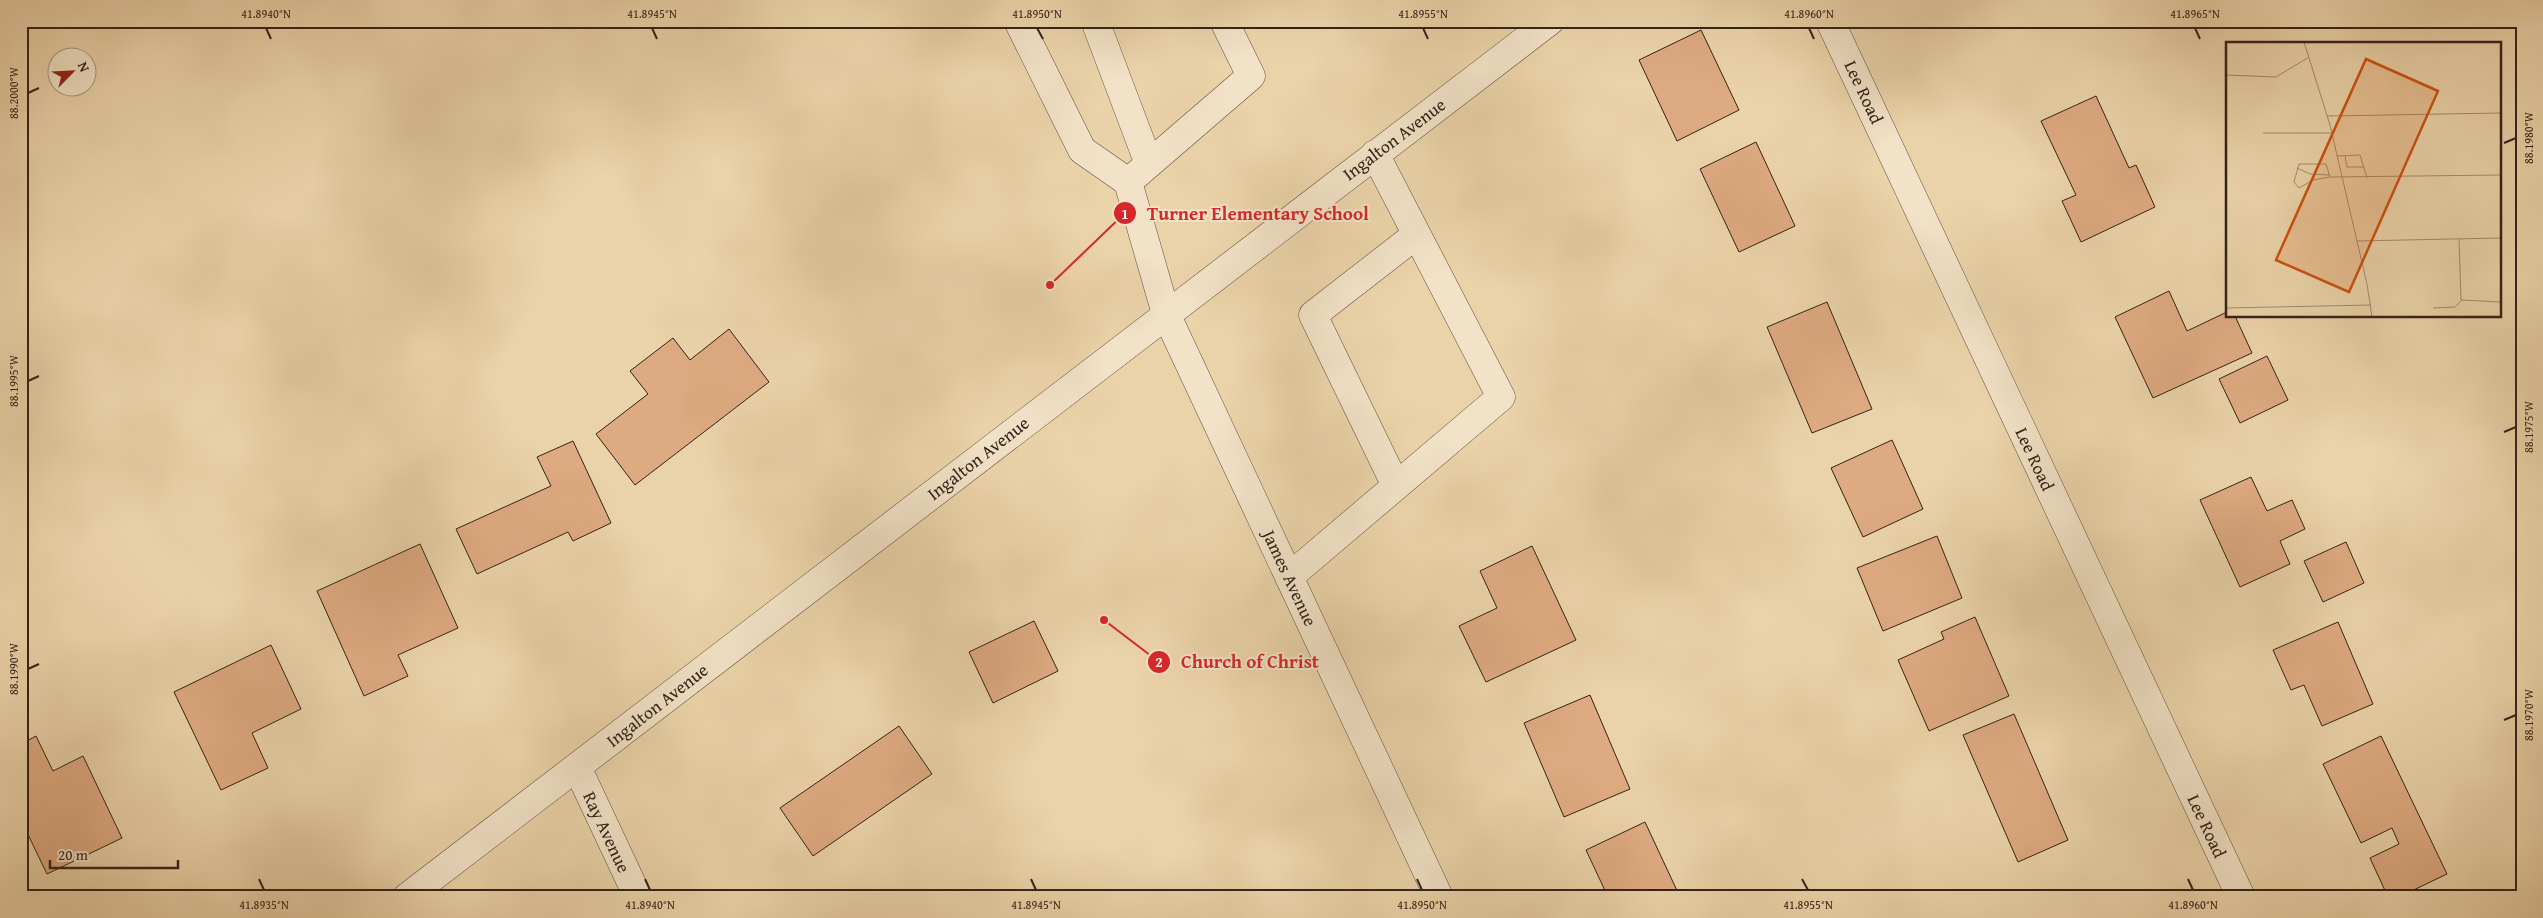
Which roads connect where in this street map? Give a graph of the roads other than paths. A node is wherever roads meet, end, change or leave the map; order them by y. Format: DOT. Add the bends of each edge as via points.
graph roads {
  1 [pos="1018,21"];
  2 [pos="1095,21"];
  3 [pos="1224,21"];
  4 [pos="1550,21"];
  5 [pos="1830,21"];
  6 [pos="1375,154"];
  7 [pos="1149,164"];
  8 [pos="1128,182"];
  9 [pos="1416,235"];
  10 [pos="1166,314"];
  11 [pos="1396,486"];
  12 [pos="1289,577"];
  13 [pos="577,767"];
  14 [pos="407,897"];
  15 [pos="638,897"];
  16 [pos="1439,897"];
  17 [pos="2241,897"];
  1 -- 8 [label="street" via="1082,150"];
  2 -- 7 [label="street"];
  3 -- 7 [label="street" via="1251,76"];
  4 -- 6 [label="street, Ingalton Avenue"];
  5 -- 17 [label="street, Lee Road"];
  6 -- 9 [label="street"];
  6 -- 10 [label="street, Ingalton Avenue"];
  7 -- 8 [label="street"];
  8 -- 10 [label="street, James Avenue"];
  9 -- 11 [label="street" via="1313,315"];
  9 -- 11 [label="street" via="1501,397"];
  10 -- 12 [label="street, James Avenue"];
  10 -- 13 [label="street, Ingalton Avenue"];
  11 -- 12 [label="street"];
  12 -- 16 [label="street, James Avenue"];
  13 -- 14 [label="street, Ingalton Avenue"];
  13 -- 15 [label="street, Ray Avenue"];
}
